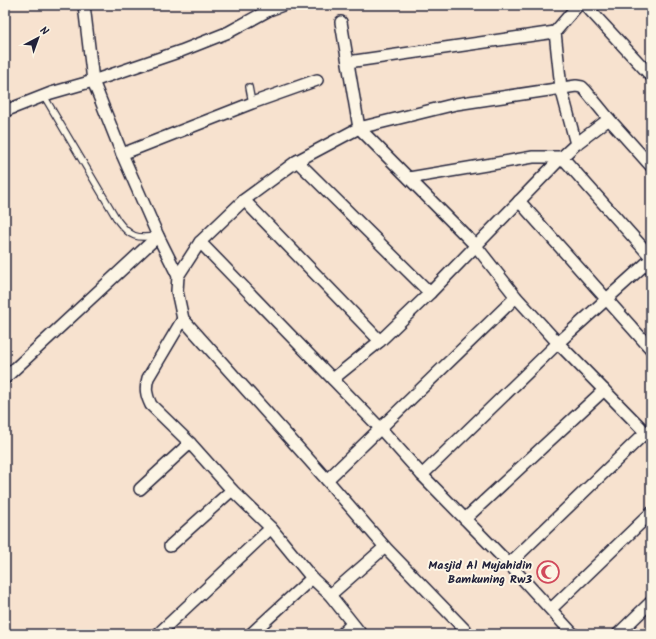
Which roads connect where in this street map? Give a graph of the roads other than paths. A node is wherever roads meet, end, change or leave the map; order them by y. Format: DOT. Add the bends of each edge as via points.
graph roads {
  1 [pos="84,5"];
  2 [pos="283,5"];
  3 [pos="578,5"];
  4 [pos="584,5"];
  5 [pos="341,22"];
  6 [pos="555,32"];
  7 [pos="348,62"];
  8 [pos="651,76"];
  9 [pos="317,80"];
  10 [pos="93,81"];
  11 [pos="249,87"];
  12 [pos="561,88"];
  13 [pos="44,96"];
  14 [pos="252,103"];
  15 [pos="5,111"];
  16 [pos="609,119"];
  17 [pos="359,128"];
  18 [pos="576,144"];
  19 [pos="122,154"];
  20 [pos="562,157"];
  21 [pos="297,161"];
  22 [pos="651,166"];
  23 [pos="409,178"];
  24 [pos="244,200"];
  25 [pos="519,202"];
  26 [pos="158,236"];
  27 [pos="200,242"];
  28 [pos="476,246"];
  29 [pos="651,258"];
  30 [pos="178,276"];
  31 [pos="430,293"];
  32 [pos="516,297"];
  33 [pos="606,299"];
  34 [pos="183,319"];
  35 [pos="380,341"];
  36 [pos="558,343"];
  37 [pos="651,349"];
  38 [pos="5,378"];
  39 [pos="333,379"];
  40 [pos="604,390"];
  41 [pos="381,429"];
  42 [pos="648,435"];
  43 [pos="190,443"];
  44 [pos="422,475"];
  45 [pos="327,480"];
  46 [pos="140,489"];
  47 [pos="232,490"];
  48 [pos="651,513"];
  49 [pos="465,519"];
  50 [pos="272,528"];
  51 [pos="170,546"];
  52 [pos="384,547"];
  53 [pos="509,564"];
  54 [pos="312,578"];
  55 [pos="330,595"];
  56 [pos="651,602"];
  57 [pos="551,609"];
  58 [pos="352,624"];
  59 [pos="158,634"];
  60 [pos="251,634"];
  61 [pos="342,634"];
  62 [pos="361,634"];
  63 [pos="469,634"];
  64 [pos="573,634"];
  65 [pos="618,634"];
  1 -- 10 [label="street"];
  2 -- 10 [label="street" via="229,32"];
  3 -- 6 [label="street"];
  4 -- 8 [label="street"];
  5 -- 7 [label="street"];
  6 -- 7 [label="street"];
  6 -- 12 [label="street"];
  7 -- 17 [label="street"];
  9 -- 14 [label="street"];
  10 -- 13 [label="street"];
  10 -- 19 [label="street"];
  11 -- 14 [label="lane"];
  12 -- 16 [label="street" via="582,87"];
  12 -- 17 [label="street" via="456,104"];
  12 -- 18 [label="street"];
  13 -- 15 [label="street"];
  13 -- 26 [label="lane" via="109,208 126,232 141,238"];
  14 -- 19 [label="street"];
  16 -- 18 [label="street"];
  16 -- 22 [label="street"];
  17 -- 21 [label="street"];
  17 -- 23 [label="street"];
  18 -- 20 [label="street"];
  19 -- 26 [label="street"];
  20 -- 23 [label="street" via="533,158"];
  20 -- 25 [label="street"];
  20 -- 29 [label="street"];
  21 -- 24 [label="street"];
  21 -- 31 [label="street"];
  23 -- 28 [label="street"];
  24 -- 27 [label="street"];
  24 -- 35 [label="street"];
  25 -- 28 [label="street"];
  25 -- 33 [label="street"];
  26 -- 30 [label="street"];
  26 -- 38 [label="street"];
  27 -- 30 [label="street"];
  27 -- 39 [label="street"];
  28 -- 31 [label="street"];
  28 -- 32 [label="street"];
  29 -- 33 [label="street"];
  30 -- 34 [label="street" via="177,291"];
  31 -- 35 [label="street"];
  32 -- 36 [label="street"];
  32 -- 41 [label="street"];
  33 -- 36 [label="street"];
  33 -- 37 [label="street"];
  34 -- 43 [label="street" via="145,387 151,405"];
  34 -- 45 [label="street"];
  35 -- 39 [label="street"];
  36 -- 40 [label="street"];
  36 -- 44 [label="street"];
  39 -- 41 [label="street"];
  40 -- 42 [label="street"];
  40 -- 49 [label="street"];
  41 -- 44 [label="street"];
  41 -- 45 [label="street"];
  42 -- 53 [label="street"];
  43 -- 46 [label="street"];
  43 -- 47 [label="street"];
  44 -- 49 [label="street"];
  45 -- 52 [label="street"];
  47 -- 50 [label="street"];
  47 -- 51 [label="street"];
  48 -- 57 [label="street"];
  49 -- 53 [label="street"];
  50 -- 54 [label="street"];
  50 -- 59 [label="street"];
  52 -- 55 [label="street"];
  52 -- 63 [label="street"];
  53 -- 57 [label="street"];
  54 -- 55 [label="street"];
  54 -- 60 [label="street"];
  55 -- 58 [label="street"];
  56 -- 65 [label="street"];
  57 -- 64 [label="street"];
  58 -- 61 [label="street"];
  58 -- 62 [label="street"];
}
